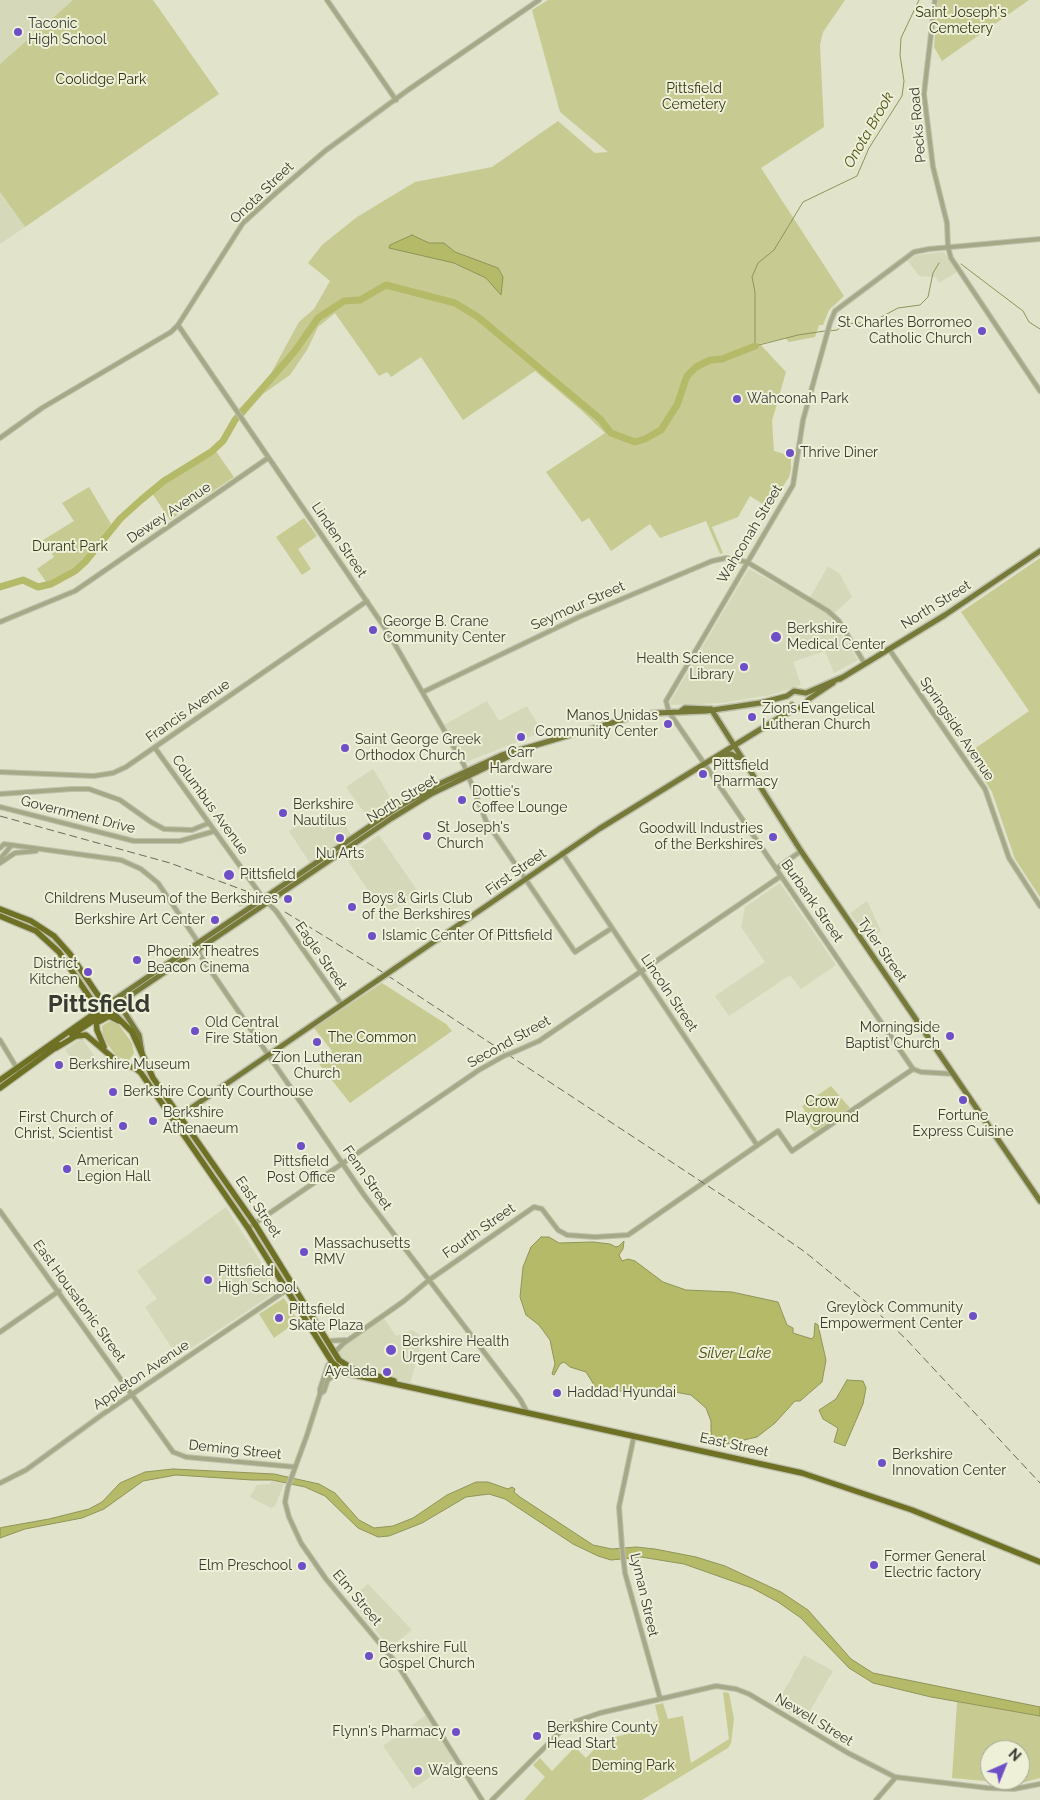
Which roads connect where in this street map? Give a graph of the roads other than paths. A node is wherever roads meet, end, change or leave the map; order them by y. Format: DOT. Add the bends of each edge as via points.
graph roads {
  1 [pos="327,0"];
  2 [pos="539,0"];
  3 [pos="935,0"];
  4 [pos="396,100"];
  5 [pos="1040,240"];
  6 [pos="948,248"];
  7 [pos="178,325"];
  8 [pos="1040,391"];
  9 [pos="0,438"];
  10 [pos="268,458"];
  11 [pos="1040,551"];
  12 [pos="747,562"];
  13 [pos="367,601"];
  14 [pos="0,622"];
  15 [pos="889,649"];
  16 [pos="866,664"];
  17 [pos="843,677"];
  18 [pos="423,692"];
  19 [pos="806,693"];
  20 [pos="790,695"];
  21 [pos="808,699"];
  22 [pos="793,706"];
  23 [pos="711,709"];
  24 [pos="669,712"];
  25 [pos="733,745"];
  26 [pos="156,748"];
  27 [pos="717,755"];
  28 [pos="703,763"];
  29 [pos="746,764"];
  30 [pos="0,772"];
  31 [pos="468,773"];
  32 [pos="0,794"];
  33 [pos="0,807"];
  34 [pos="209,823"];
  35 [pos="215,831"];
  36 [pos="2,846"];
  37 [pos="12,846"];
  38 [pos="44,850"];
  39 [pos="801,851"];
  40 [pos="562,854"];
  41 [pos="0,861"];
  42 [pos="776,869"];
  43 [pos="781,876"];
  44 [pos="526,878"];
  45 [pos="263,898"];
  46 [pos="269,903"];
  47 [pos="1040,906"];
  48 [pos="0,909"];
  49 [pos="0,916"];
  50 [pos="612,928"];
  51 [pos="198,947"];
  52 [pos="641,972"];
  53 [pos="127,1000"];
  54 [pos="342,1005"];
  55 [pos="108,1011"];
  56 [pos="97,1015"];
  57 [pos="97,1027"];
  58 [pos="0,1040"];
  59 [pos="56,1048"];
  60 [pos="269,1055"];
  61 [pos="111,1056"];
  62 [pos="142,1056"];
  63 [pos="18,1067"];
  64 [pos="913,1069"];
  65 [pos="954,1074"];
  66 [pos="18,1076"];
  67 [pos="0,1080"];
  68 [pos="0,1088"];
  69 [pos="180,1116"];
  70 [pos="173,1120"];
  71 [pos="189,1143"];
  72 [pos="757,1146"];
  73 [pos="208,1156"];
  74 [pos="343,1165"];
  75 [pos="1040,1201"];
  76 [pos="0,1211"];
  77 [pos="255,1224"];
  78 [pos="248,1228"];
  79 [pos="429,1280"];
  80 [pos="294,1286"];
  81 [pos="288,1290"];
  82 [pos="59,1291"];
  83 [pos="0,1332"];
  84 [pos="350,1339"];
  85 [pos="328,1341"];
  86 [pos="334,1353"];
  87 [pos="332,1362"];
  88 [pos="345,1373"];
  89 [pos="327,1381"];
  90 [pos="413,1387"];
  91 [pos="320,1394"];
  92 [pos="132,1395"];
  93 [pos="527,1412"];
  94 [pos="634,1436"];
  95 [pos="174,1453"];
  96 [pos="295,1467"];
  97 [pos="0,1483"];
  98 [pos="1040,1562"];
  99 [pos="660,1698"];
  100 [pos="896,1777"];
  101 [pos="1040,1784"];
  102 [pos="482,1800"];
  103 [pos="492,1800"];
  104 [pos="876,1800"];
  1 -- 4 [label="street"];
  2 -- 4 [label="street, Onota Street"];
  3 -- 6 [label="street, Pecks Road" via="924,94 933,168 947,223"];
  4 -- 7 [label="street, Onota Street" via="307,166 243,223"];
  5 -- 6 [label="street, Wahconah Street"];
  6 -- 8 [label="street" via="951,258"];
  6 -- 12 [label="street, Wahconah Street" via="914,252 835,311 802,420 793,485"];
  7 -- 9 [label="street, Onota Street" via="123,362 42,408"];
  7 -- 10 [label="street, Linden Street"];
  10 -- 13 [label="street, Linden Street"];
  10 -- 14 [label="street, Dewey Avenue" via="75,591"];
  11 -- 15 [label="main road, North Street"];
  12 -- 16 [label="street" via="828,611 839,621"];
  12 -- 18 [label="street, Seymour Street" via="726,558 712,561 579,617"];
  12 -- 24 [label="street, Wahconah Street" via="666,701"];
  13 -- 18 [label="street, Linden Street"];
  13 -- 26 [label="street, Francis Avenue"];
  15 -- 16 [label="main road, North Street"];
  15 -- 47 [label="street, Springside Avenue" via="985,789 1009,858"];
  16 -- 17 [label="main road, North Street"];
  17 -- 19 [label="main road, North Street"];
  17 -- 21 [label="main road, North Street"];
  18 -- 31 [label="street, Linden Street"];
  19 -- 20 [label="main road, North Street" via="798,690"];
  19 -- 21 [label="main road"];
  20 -- 22 [label="main road"];
  20 -- 23 [label="main road, North Street" via="760,703"];
  21 -- 22 [label="main road, North Street" via="803,708"];
  22 -- 25 [label="main road, First Street"];
  23 -- 24 [label="main road, North Street" via="685,708"];
  23 -- 25 [label="main road, Tyler Street"];
  24 -- 28 [label="street, Burbank Street"];
  24 -- 31 [label="main road, North Street" via="625,719 502,754"];
  25 -- 27 [label="main road, First Street"];
  25 -- 29 [label="main road, Tyler Street"];
  26 -- 30 [label="street, Francis Avenue" via="126,767 97,776"];
  26 -- 34 [label="street, Columbus Avenue"];
  27 -- 28 [label="main road, First Street"];
  27 -- 29 [label="main road" via="731,754"];
  28 -- 40 [label="main road, First Street"];
  28 -- 42 [label="street, Burbank Street"];
  29 -- 39 [label="main road, Tyler Street"];
  31 -- 44 [label="street, Linden Street" via="486,821"];
  31 -- 45 [label="main road, North Street" via="398,808"];
  31 -- 46 [label="main road, North Street" via="392,818"];
  32 -- 34 [label="street" via="72,788 89,790 120,800 159,827 192,830"];
  33 -- 35 [label="street, Government Drive" via="123,840 180,841"];
  34 -- 35 [label="street, Columbus Avenue"];
  35 -- 45 [label="street, Columbus Avenue"];
  36 -- 37 [label="street"];
  37 -- 38 [label="street"];
  37 -- 41 [label="street"];
  38 -- 41 [label="street" via="15,854"];
  38 -- 51 [label="street, Fenn Street" via="112,858 141,870 162,888"];
  39 -- 42 [label="street"];
  39 -- 65 [label="main road, Tyler Street"];
  40 -- 44 [label="main road, First Street"];
  40 -- 50 [label="street, Lincoln Street"];
  42 -- 43 [label="street, Burbank Street"];
  43 -- 52 [label="street, Second Street"];
  43 -- 64 [label="street, Burbank Street"];
  44 -- 50 [label="street, Linden Street" via="575,952"];
  44 -- 54 [label="main road, First Street, bridge"];
  45 -- 46 [label="street, Eagle Street"];
  45 -- 51 [label="main road, North Street"];
  46 -- 51 [label="main road, North Street"];
  46 -- 54 [label="street, Eagle Street"];
  48 -- 55 [label="highway" via="35,922 54,936"];
  49 -- 56 [label="highway" via="49,940 93,1002"];
  50 -- 52 [label="street, Lincoln Street"];
  51 -- 53 [label="main road, North Street"];
  51 -- 55 [label="main road, North Street"];
  51 -- 60 [label="street, Fenn Street" via="200,955"];
  52 -- 72 [label="street, Lincoln Street"];
  52 -- 74 [label="street, Second Street, bridge" via="539,1041 479,1070"];
  53 -- 55 [label="main road, North Street"];
  53 -- 62 [label="main road, East Street" via="123,1010 138,1035"];
  54 -- 60 [label="main road, First Street"];
  55 -- 56 [label="highway, North Street"];
  55 -- 57 [label="highway"];
  55 -- 62 [label="highway" via="128,1027"];
  56 -- 57 [label="highway"];
  56 -- 59 [label="highway, North Street"];
  56 -- 63 [label="highway"];
  57 -- 61 [label="highway" via="103,1046"];
  58 -- 63 [label="street"];
  59 -- 61 [label="highway" via="83,1034"];
  59 -- 66 [label="highway"];
  60 -- 69 [label="main road, First Street"];
  60 -- 74 [label="street, Fenn Street"];
  61 -- 70 [label="highway, East Street" via="119,1063 135,1068 143,1076"];
  62 -- 69 [label="highway, East Street"];
  63 -- 66 [label="street"];
  63 -- 67 [label="highway"];
  64 -- 65 [label="street"];
  64 -- 72 [label="street, Fourth Street" via="792,1151 778,1131"];
  65 -- 75 [label="main road, Tyler Street"];
  66 -- 68 [label="highway"];
  69 -- 70 [label="main road, First Street"];
  69 -- 73 [label="highway, East Street"];
  70 -- 71 [label="highway, East Street"];
  71 -- 73 [label="highway" via="195,1144 203,1155"];
  71 -- 78 [label="highway, East Street"];
  72 -- 79 [label="street, Fourth Street" via="628,1235 568,1235 556,1229 542,1209 535,1207"];
  73 -- 77 [label="highway, East Street"];
  74 -- 77 [label="street, Second Street"];
  74 -- 79 [label="street, Fenn Street"];
  76 -- 82 [label="street, East Housatonic Street"];
  77 -- 78 [label="street, Second Street"];
  77 -- 80 [label="highway, East Street"];
  78 -- 81 [label="highway, East Street"];
  79 -- 84 [label="street, Fourth Street"];
  79 -- 93 [label="street, Fenn Street"];
  80 -- 81 [label="street, Appleton Avenue"];
  80 -- 85 [label="highway, East Street"];
  81 -- 87 [label="highway, East Street"];
  81 -- 92 [label="street, Appleton Avenue"];
  82 -- 83 [label="street"];
  82 -- 92 [label="street, East Housatonic Street"];
  84 -- 85 [label="street, Fourth Street"];
  84 -- 86 [label="street, Fourth Street"];
  85 -- 86 [label="highway, East Street"];
  86 -- 87 [label="street"];
  86 -- 90 [label="highway, East Street" via="353,1369"];
  87 -- 88 [label="highway, East Street"];
  87 -- 89 [label="street, Elm Street"];
  87 -- 91 [label="street, Elm Street" via="327,1368"];
  88 -- 89 [label="street" via="336,1374"];
  88 -- 90 [label="highway, East Street"];
  89 -- 91 [label="street, Elm Street"];
  90 -- 93 [label="highway, East Street"];
  91 -- 96 [label="street, Elm Street"];
  92 -- 95 [label="street, East Housatonic Street"];
  92 -- 97 [label="street, Appleton Avenue" via="22,1473"];
  93 -- 94 [label="highway, East Street"];
  94 -- 98 [label="highway, East Street" via="812,1476 919,1513"];
  94 -- 99 [label="street, Lyman Street" via="619,1507 623,1560"];
  95 -- 96 [label="street, Deming Street" via="186,1457"];
  96 -- 102 [label="street, Elm Street" via="285,1502 301,1543 326,1579 397,1664"];
  99 -- 100 [label="street, Newell Street" via="709,1687 736,1689 867,1764"];
  99 -- 103 [label="street, Newell Street" via="579,1719 560,1730"];
  100 -- 101 [label="street, Newell Street" via="988,1788 1011,1789"];
  100 -- 104 [label="street"];
}
